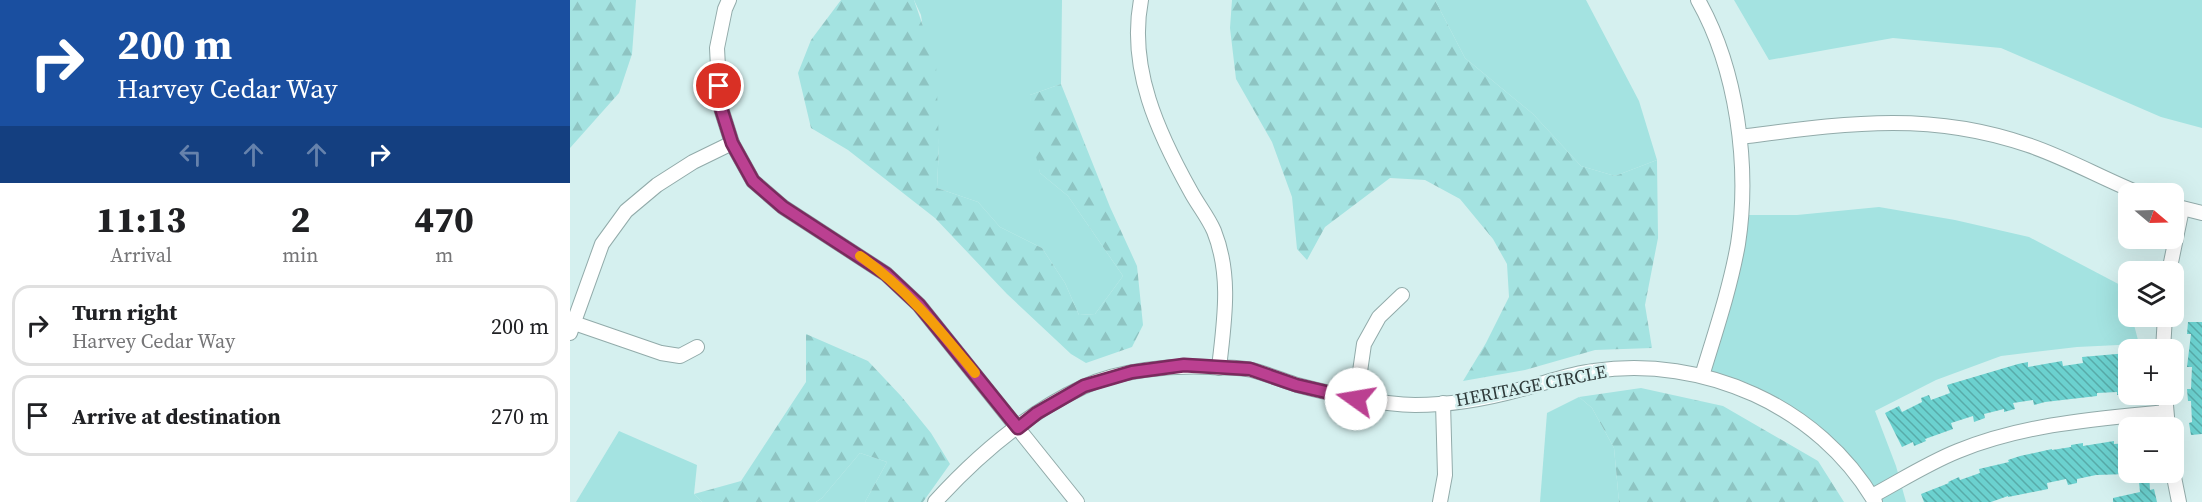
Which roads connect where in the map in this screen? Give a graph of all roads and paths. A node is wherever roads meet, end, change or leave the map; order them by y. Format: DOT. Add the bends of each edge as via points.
graph roads {
  1 [pos="729,0"];
  2 [pos="1141,0"];
  3 [pos="1698,0"];
  4 [pos="1740,137"];
  5 [pos="732,143"];
  6 [pos="2118,184"];
  7 [pos="2184,208"];
  8 [pos="2202,213"];
  9 [pos="1402,295"];
  10 [pos="572,328"];
  11 [pos="697,347"];
  12 [pos="1218,368"];
  13 [pos="1702,376"];
  14 [pos="1356,399"];
  15 [pos="1443,403"];
  16 [pos="2166,405"];
  17 [pos="2166,412"];
  18 [pos="2167,417"];
  19 [pos="1018,428"];
  20 [pos="2175,483"];
  21 [pos="1874,499"];
  22 [pos="935,502"];
  23 [pos="1077,502"];
  24 [pos="1440,502"];
  25 [pos="2179,502"];
  1 -- 5 [label="street" via="717,48 720,105"];
  2 -- 12 [label="street" via="1137,20 1140,70 1156,125 1214,231 1225,273"];
  3 -- 4 [label="street" via="1723,55"];
  4 -- 6 [label="street" via="1845,124 1900,122 1955,127 2030,145"];
  4 -- 13 [label="street" via="1742,194 1738,244"];
  5 -- 10 [label="street" via="657,185 626,211 602,244"];
  5 -- 19 [label="street" via="753,181 783,207 886,274 919,305"];
  7 -- 8 [label="street"];
  9 -- 14 [label="street" via="1379,317 1364,344"];
  10 -- 11 [label="street" via="661,353 681,356"];
  12 -- 14 [label="street, HERITAGE CIRCLE" via="1250,369"];
  12 -- 19 [label="street, HERITAGE CIRCLE" via="1184,365 1132,372 1084,386"];
  13 -- 15 [label="street, HERITAGE CIRCLE" via="1665,369 1593,371 1517,391"];
  13 -- 21 [label="street, HERITAGE CIRCLE" via="1763,398 1803,422 1840,455"];
  14 -- 15 [label="street, HERITAGE CIRCLE" via="1415,405"];
  15 -- 24 [label="street" via="1444,475"];
  16 -- 17 [label="street"];
  17 -- 18 [label="street"];
  17 -- 21 [label="street" via="2065,422 2008,434 1957,451"];
  19 -- 22 [label="street, HERITAGE CIRCLE"];
  19 -- 23 [label="street"];
  20 -- 25 [label="street"];
}
